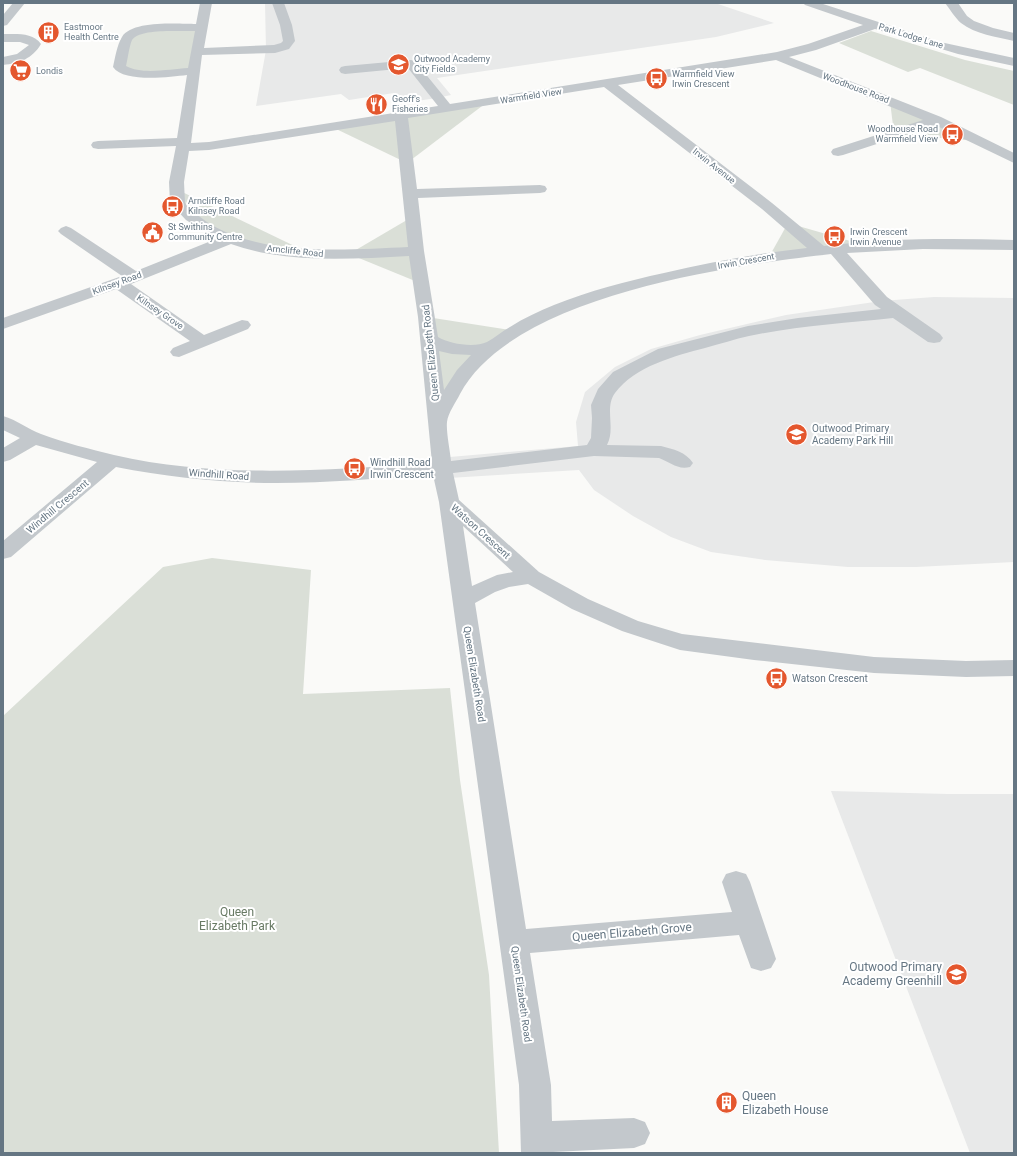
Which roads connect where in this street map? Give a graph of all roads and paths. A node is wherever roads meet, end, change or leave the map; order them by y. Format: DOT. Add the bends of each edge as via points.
graph roads {
  1 [pos="19,3"];
  2 [pos="206,3"];
  3 [pos="278,3"];
  4 [pos="809,3"];
  5 [pos="951,3"];
  6 [pos="846,6"];
  7 [pos="831,10"];
  8 [pos="3,22"];
  9 [pos="875,25"];
  10 [pos="201,27"];
  11 [pos="1014,37"];
  12 [pos="3,38"];
  13 [pos="198,52"];
  14 [pos="776,56"];
  15 [pos="3,61"];
  16 [pos="1014,62"];
  17 [pos="345,70"];
  18 [pos="194,71"];
  19 [pos="607,83"];
  20 [pos="446,109"];
  21 [pos="401,116"];
  22 [pos="936,120"];
  23 [pos="98,145"];
  24 [pos="183,145"];
  25 [pos="838,152"];
  26 [pos="1014,159"];
  27 [pos="540,189"];
  28 [pos="410,194"];
  29 [pos="66,231"];
  30 [pos="229,239"];
  31 [pos="1014,245"];
  32 [pos="827,250"];
  33 [pos="416,251"];
  34 [pos="136,277"];
  35 [pos="118,283"];
  36 [pos="897,312"];
  37 [pos="3,324"];
  38 [pos="242,325"];
  39 [pos="934,338"];
  40 [pos="429,339"];
  41 [pos="202,341"];
  42 [pos="494,346"];
  43 [pos="178,352"];
  44 [pos="3,422"];
  45 [pos="437,422"];
  46 [pos="34,438"];
  47 [pos="594,450"];
  48 [pos="3,456"];
  49 [pos="112,460"];
  50 [pos="683,463"];
  51 [pos="442,468"];
  52 [pos="449,502"];
  53 [pos="3,552"];
  54 [pos="530,577"];
  55 [pos="464,600"];
  56 [pos="1014,668"];
  57 [pos="736,882"];
  58 [pos="749,922"];
  59 [pos="514,942"];
  60 [pos="761,959"];
  61 [pos="634,1133"];
  62 [pos="537,1145"];
  1 -- 8 [label="street"];
  2 -- 10 [label="street, Arncliffe Road"];
  3 -- 13 [label="street" via="286,25 288,41 285,46 275,49"];
  4 -- 7 [label="street, Park Lodge Lane"];
  5 -- 11 [label="street" via="958,8 965,20 979,27"];
  6 -- 7 [label="street"];
  7 -- 9 [label="street, Park Lodge Lane"];
  9 -- 14 [label="street, Warmfield View" via="812,47"];
  9 -- 16 [label="street, Park Lodge Lane" via="957,50"];
  10 -- 13 [label="street, Arncliffe Road"];
  10 -- 18 [label="street" via="152,29 130,34 119,67 128,72 139,73"];
  12 -- 15 [label="street" via="32,40 35,44 28,54"];
  13 -- 18 [label="street, Arncliffe Road"];
  14 -- 19 [label="street, Warmfield View"];
  14 -- 22 [label="street, Woodhouse Road"];
  17 -- 20 [label="street" via="411,64"];
  18 -- 24 [label="street, Arncliffe Road"];
  19 -- 20 [label="street, Warmfield View"];
  19 -- 32 [label="street, Irwin Avenue"];
  20 -- 21 [label="street, Warmfield View"];
  21 -- 24 [label="street, Warmfield View" via="209,146"];
  21 -- 28 [label="street, Queen Elizabeth Road"];
  22 -- 25 [label="street"];
  22 -- 26 [label="street, Woodhouse Road"];
  23 -- 24 [label="street"];
  24 -- 30 [label="street, Arncliffe Road" via="177,176 178,202 192,218"];
  27 -- 28 [label="street"];
  28 -- 33 [label="street, Queen Elizabeth Road"];
  29 -- 34 [label="street"];
  30 -- 33 [label="street, Arncliffe Road" via="280,251 309,253"];
  30 -- 34 [label="street, Kilnsey Road"];
  31 -- 32 [label="street, Irwin Crescent" via="923,243"];
  32 -- 36 [label="street, Irwin Avenue" via="881,301"];
  32 -- 42 [label="street, Irwin Crescent" via="689,271 596,295 564,306 517,330"];
  33 -- 40 [label="street, Queen Elizabeth Road"];
  34 -- 35 [label="street, Kilnsey Road"];
  35 -- 37 [label="street, Kilnsey Road"];
  35 -- 41 [label="street, Kilnsey Grove"];
  36 -- 39 [label="street, Irwin Avenue"];
  36 -- 47 [label="street" via="748,331 664,353 619,376 605,393 600,405 601,438"];
  38 -- 41 [label="street"];
  40 -- 42 [label="street, Irwin Crescent" via="452,349"];
  40 -- 45 [label="street, Queen Elizabeth Road"];
  41 -- 43 [label="street"];
  42 -- 45 [label="street, Irwin Crescent" via="475,361 456,384"];
  44 -- 46 [label="street, Windhill Road"];
  45 -- 51 [label="street, Queen Elizabeth Road"];
  46 -- 48 [label="street"];
  46 -- 49 [label="street, Windhill Road"];
  47 -- 50 [label="street, Windhill Road" via="661,452"];
  47 -- 51 [label="street, Windhill Road"];
  49 -- 51 [label="street, Windhill Road" via="165,470 274,477"];
  49 -- 53 [label="street, Windhill Crescent"];
  51 -- 52 [label="street, Queen Elizabeth Road"];
  52 -- 54 [label="street, Watson Crescent"];
  52 -- 55 [label="street, Queen Elizabeth Road"];
  54 -- 55 [label="street" via="505,580"];
  54 -- 56 [label="street, Watson Crescent" via="580,604 630,626 680,642 874,665 966,669"];
  55 -- 59 [label="street, Queen Elizabeth Road"];
  57 -- 58 [label="street"];
  58 -- 59 [label="street, Queen Elizabeth Grove"];
  58 -- 60 [label="street"];
  59 -- 62 [label="street, Queen Elizabeth Road" via="535,1085"];
  61 -- 62 [label="street"];
}
